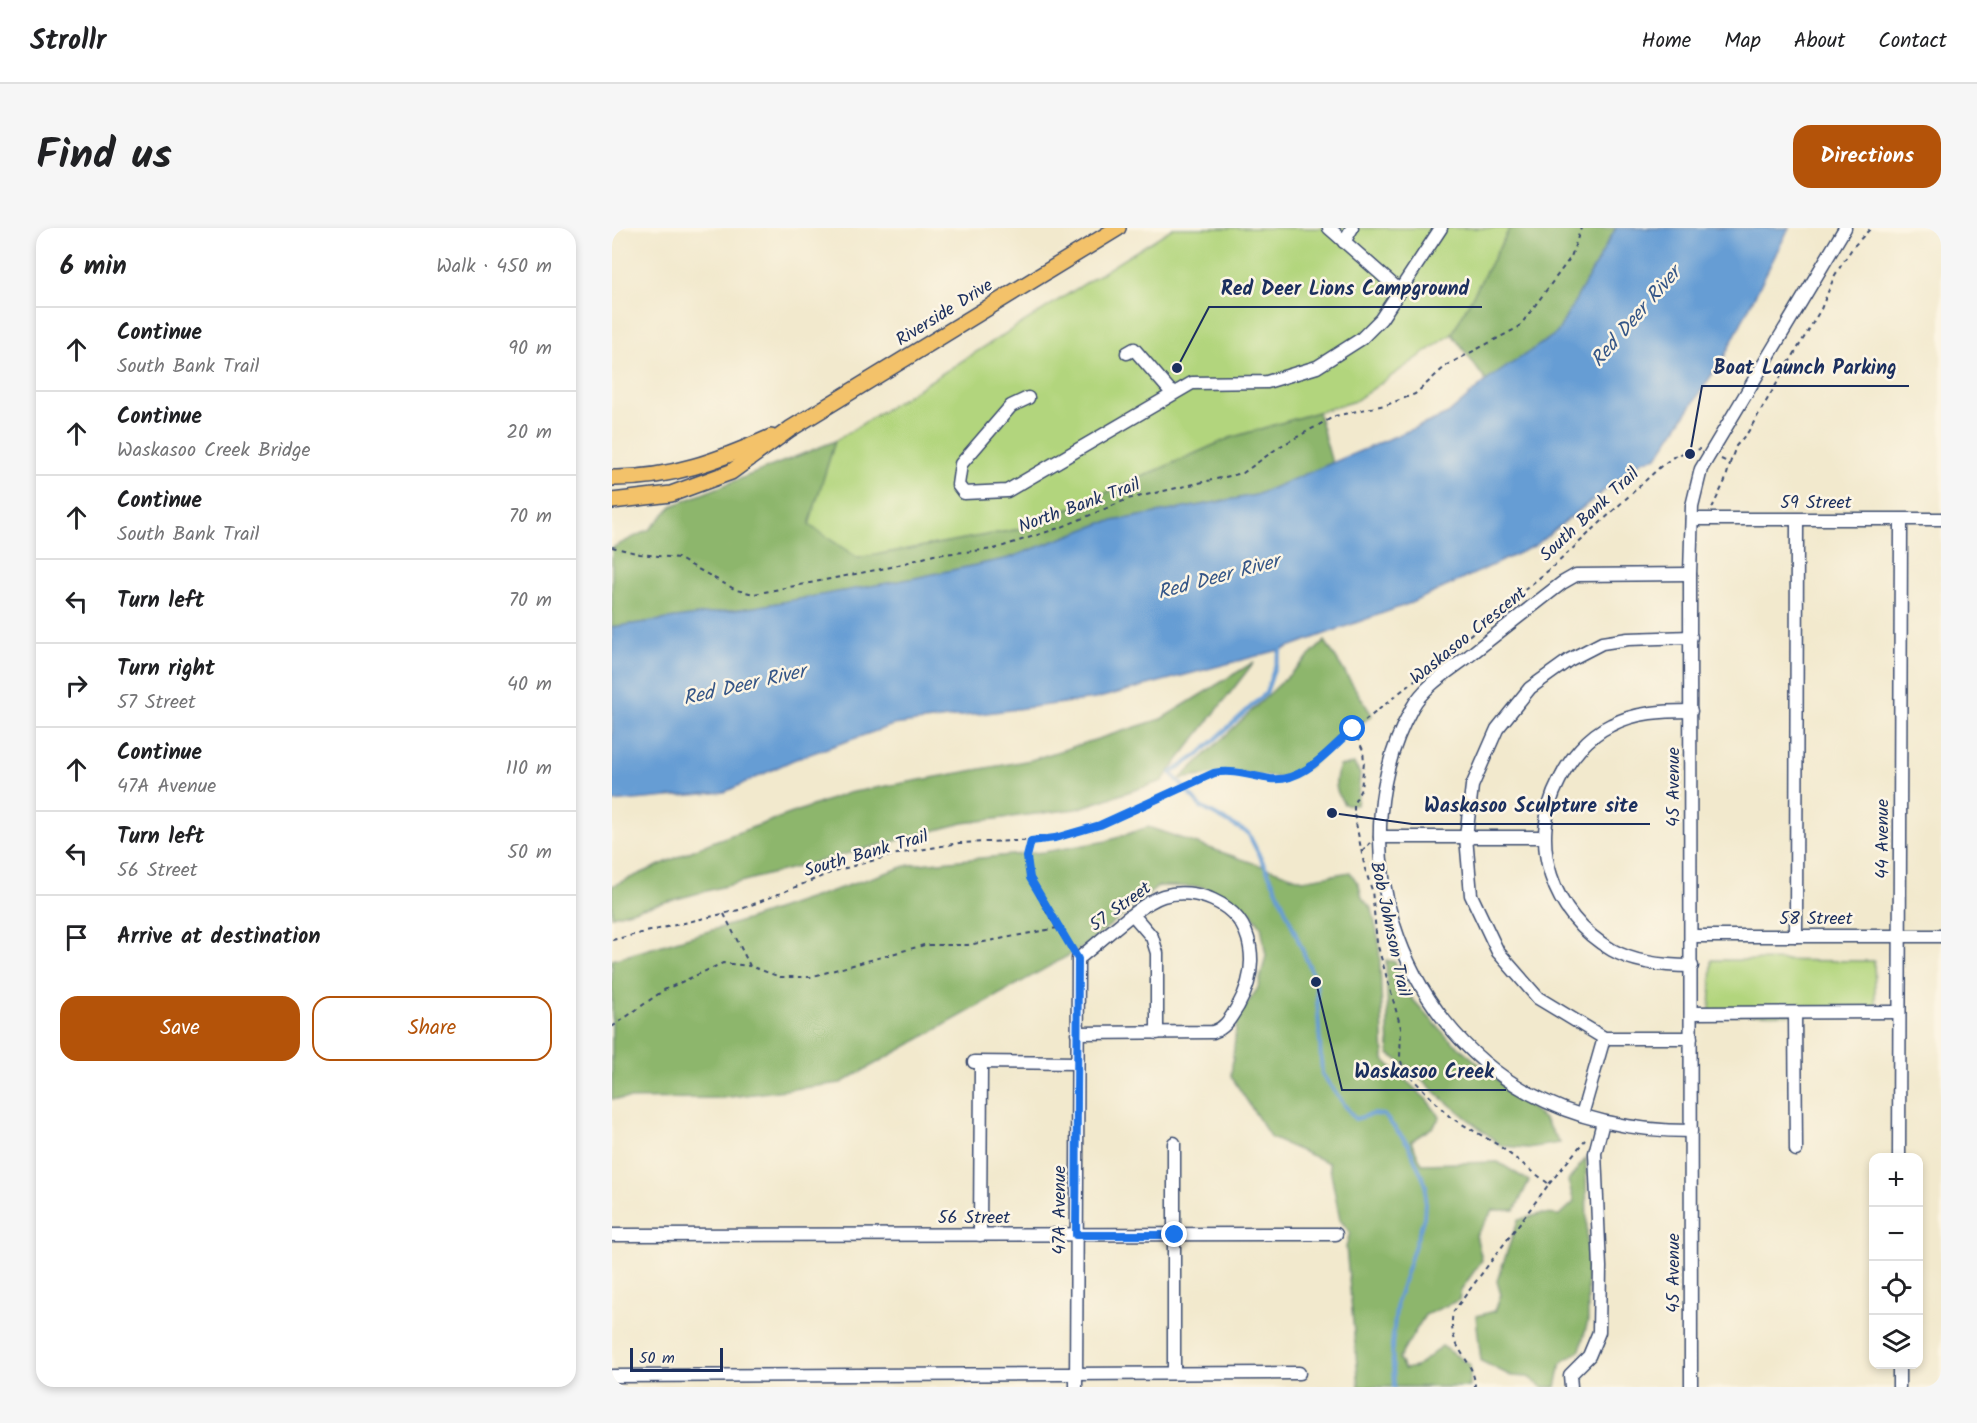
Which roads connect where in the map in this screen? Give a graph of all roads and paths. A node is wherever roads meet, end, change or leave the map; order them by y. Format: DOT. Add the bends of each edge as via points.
graph roads {
  1 [pos="1118,228"];
  2 [pos="1329,228"];
  3 [pos="1337,228"];
  4 [pos="1352,228"];
  5 [pos="1441,228"];
  6 [pos="1581,228"];
  7 [pos="1845,228"];
  8 [pos="1871,228"];
  9 [pos="1344,242"];
  10 [pos="1399,290"];
  11 [pos="1127,353"];
  12 [pos="1172,393"];
  13 [pos="1028,398"];
  14 [pos="790,429"];
  15 [pos="1702,449"];
  16 [pos="1715,456"];
  17 [pos="1730,463"];
  18 [pos="665,475"];
  19 [pos="612,478"];
  20 [pos="671,494"];
  21 [pos="612,501"];
  22 [pos="1712,508"];
  23 [pos="1692,519"];
  24 [pos="1941,519"];
  25 [pos="1797,520"];
  26 [pos="1901,520"];
  27 [pos="612,547"];
  28 [pos="1690,574"];
  29 [pos="1691,637"];
  30 [pos="1691,711"];
  31 [pos="1353,729"];
  32 [pos="1380,837"];
  33 [pos="1466,837"];
  34 [pos="1543,837"];
  35 [pos="1031,841"];
  36 [pos="724,915"];
  37 [pos="1134,916"];
  38 [pos="1057,928"];
  39 [pos="1691,936"];
  40 [pos="1796,936"];
  41 [pos="1900,936"];
  42 [pos="1941,936"];
  43 [pos="612,940"];
  44 [pos="1078,959"];
  45 [pos="750,966"];
  46 [pos="1692,966"];
  47 [pos="1899,1012"];
  48 [pos="1691,1013"];
  49 [pos="1795,1013"];
  50 [pos="612,1027"];
  51 [pos="1077,1033"];
  52 [pos="1158,1033"];
  53 [pos="1604,1038"];
  54 [pos="1691,1038"];
  55 [pos="1077,1064"];
  56 [pos="1582,1115"];
  57 [pos="1601,1121"];
  58 [pos="1691,1131"];
  59 [pos="1174,1143"];
  60 [pos="1796,1150"];
  61 [pos="1899,1153"];
  62 [pos="1549,1184"];
  63 [pos="1336,1234"];
  64 [pos="612,1235"];
  65 [pos="980,1235"];
  66 [pos="1076,1235"];
  67 [pos="1175,1235"];
  68 [pos="1899,1369"];
  69 [pos="1174,1373"];
  70 [pos="1299,1373"];
  71 [pos="612,1376"];
  72 [pos="1076,1381"];
  73 [pos="1475,1387"];
  74 [pos="1571,1387"];
  75 [pos="1690,1387"];
  76 [pos="1899,1387"];
  1 -- 14 [label="main road, Riverside Drive"];
  2 -- 9 [label="street"];
  3 -- 9 [label="street"];
  4 -- 9 [label="street"];
  5 -- 10 [label="street"];
  6 -- 27 [label="path, North Bank Trail" via="1571,257 1519,327 1448,365 1415,394 1335,416 1238,475 1128,499 1062,527 994,549 934,555 753,594 736,590 678,558"];
  7 -- 23 [label="street, 45 Avenue" via="1709,453 1696,482"];
  8 -- 17 [label="path" via="1834,275 1821,309 1736,446"];
  9 -- 10 [label="street"];
  10 -- 12 [label="street" via="1381,319 1361,339 1317,367 1267,382 1192,383"];
  11 -- 12 [label="street" via="1134,349"];
  12 -- 13 [label="street" via="1007,491 964,493 958,485 961,464 1011,406"];
  14 -- 18 [label="main road, Riverside Drive" via="707,464"];
  14 -- 20 [label="main road, Riverside Drive" via="731,472"];
  15 -- 31 [label="path, South Bank Trail" via="1676,455 1660,466 1555,565"];
  16 -- 17 [label="path"];
  17 -- 22 [label="path"];
  18 -- 19 [label="main road, Riverside Drive"];
  18 -- 20 [label="main road"];
  20 -- 21 [label="main road, Riverside Drive"];
  23 -- 25 [label="street, 59 Street"];
  23 -- 28 [label="street, 45 Avenue"];
  24 -- 26 [label="street, 59 Street"];
  25 -- 26 [label="street, 59 Street"];
  25 -- 40 [label="street"];
  26 -- 41 [label="street, 44 Avenue"];
  28 -- 29 [label="street, 45 Avenue"];
  28 -- 32 [label="street, Waskasoo Crescent" via="1576,575 1433,683 1413,705 1394,749 1384,791"];
  29 -- 30 [label="street, 45 Avenue"];
  29 -- 33 [label="street" via="1602,644 1569,660 1530,688 1497,729 1472,786"];
  30 -- 34 [label="street" via="1656,711 1629,717 1591,738 1566,766 1557,784"];
  30 -- 39 [label="street, 45 Avenue"];
  31 -- 35 [label="path, South Bank Trail" via="1290,779 1231,772 1201,777 1093,828"];
  31 -- 62 [label="path, Bob Johnson Trail" via="1364,762 1354,813 1372,890 1377,943 1401,1028 1403,1069 1450,1118 1498,1144"];
  32 -- 33 [label="street"];
  32 -- 56 [label="street, Waskasoo Crescent" via="1382,872 1392,920 1406,958 1438,1012 1457,1037 1502,1076 1543,1100"];
  33 -- 34 [label="street"];
  33 -- 53 [label="street" via="1471,895 1498,952 1538,998"];
  34 -- 46 [label="street" via="1552,882 1585,931 1614,951 1633,958"];
  35 -- 36 [label="path, South Bank Trail" via="959,843 897,854 835,871"];
  35 -- 38 [label="path" via="1027,857 1030,878"];
  36 -- 43 [label="path, South Bank Trail"];
  36 -- 45 [label="path"];
  37 -- 44 [label="street, 57 Street"];
  37 -- 52 [label="street" via="1152,937 1157,953"];
  37 -- 52 [label="street, 57 Street" via="1164,896 1186,893 1207,897 1239,919 1251,948 1247,986 1224,1027 1213,1032"];
  38 -- 44 [label="path"];
  38 -- 45 [label="path" via="968,945 924,945 810,977 780,977"];
  39 -- 40 [label="street, 58 Street"];
  39 -- 46 [label="street, 45 Avenue"];
  40 -- 41 [label="street, 58 Street"];
  41 -- 42 [label="street, 58 Street"];
  41 -- 47 [label="street, 44 Avenue"];
  44 -- 51 [label="street"];
  45 -- 50 [label="path" via="723,963 664,990"];
  46 -- 48 [label="street, 45 Avenue"];
  47 -- 49 [label="street"];
  47 -- 61 [label="street, 44 Avenue"];
  48 -- 49 [label="street"];
  48 -- 54 [label="street, 45 Avenue"];
  49 -- 60 [label="street"];
  51 -- 52 [label="street, 57 Street"];
  51 -- 55 [label="street, 47A Avenue"];
  53 -- 54 [label="street"];
  53 -- 56 [label="street"];
  54 -- 58 [label="street, 45 Avenue"];
  55 -- 65 [label="street" via="978,1063"];
  55 -- 66 [label="street, 47A Avenue"];
  56 -- 57 [label="street, Waskasoo Crescent"];
  57 -- 58 [label="street, Waskasoo Crescent" via="1640,1129"];
  57 -- 62 [label="path"];
  57 -- 74 [label="street" via="1595,1153 1599,1332 1589,1356 1570,1375"];
  58 -- 75 [label="street, 45 Avenue"];
  59 -- 67 [label="street"];
  62 -- 73 [label="path" via="1453,1312 1456,1346 1472,1368"];
  63 -- 67 [label="street, 56 Street"];
  64 -- 65 [label="street, 56 Street"];
  65 -- 66 [label="street, 56 Street"];
  66 -- 67 [label="street, 56 Street"];
  66 -- 72 [label="street, 47A Avenue"];
  67 -- 69 [label="street"];
  68 -- 76 [label="street"];
  69 -- 70 [label="street"];
  69 -- 72 [label="street"];
  71 -- 72 [label="street"];
}
